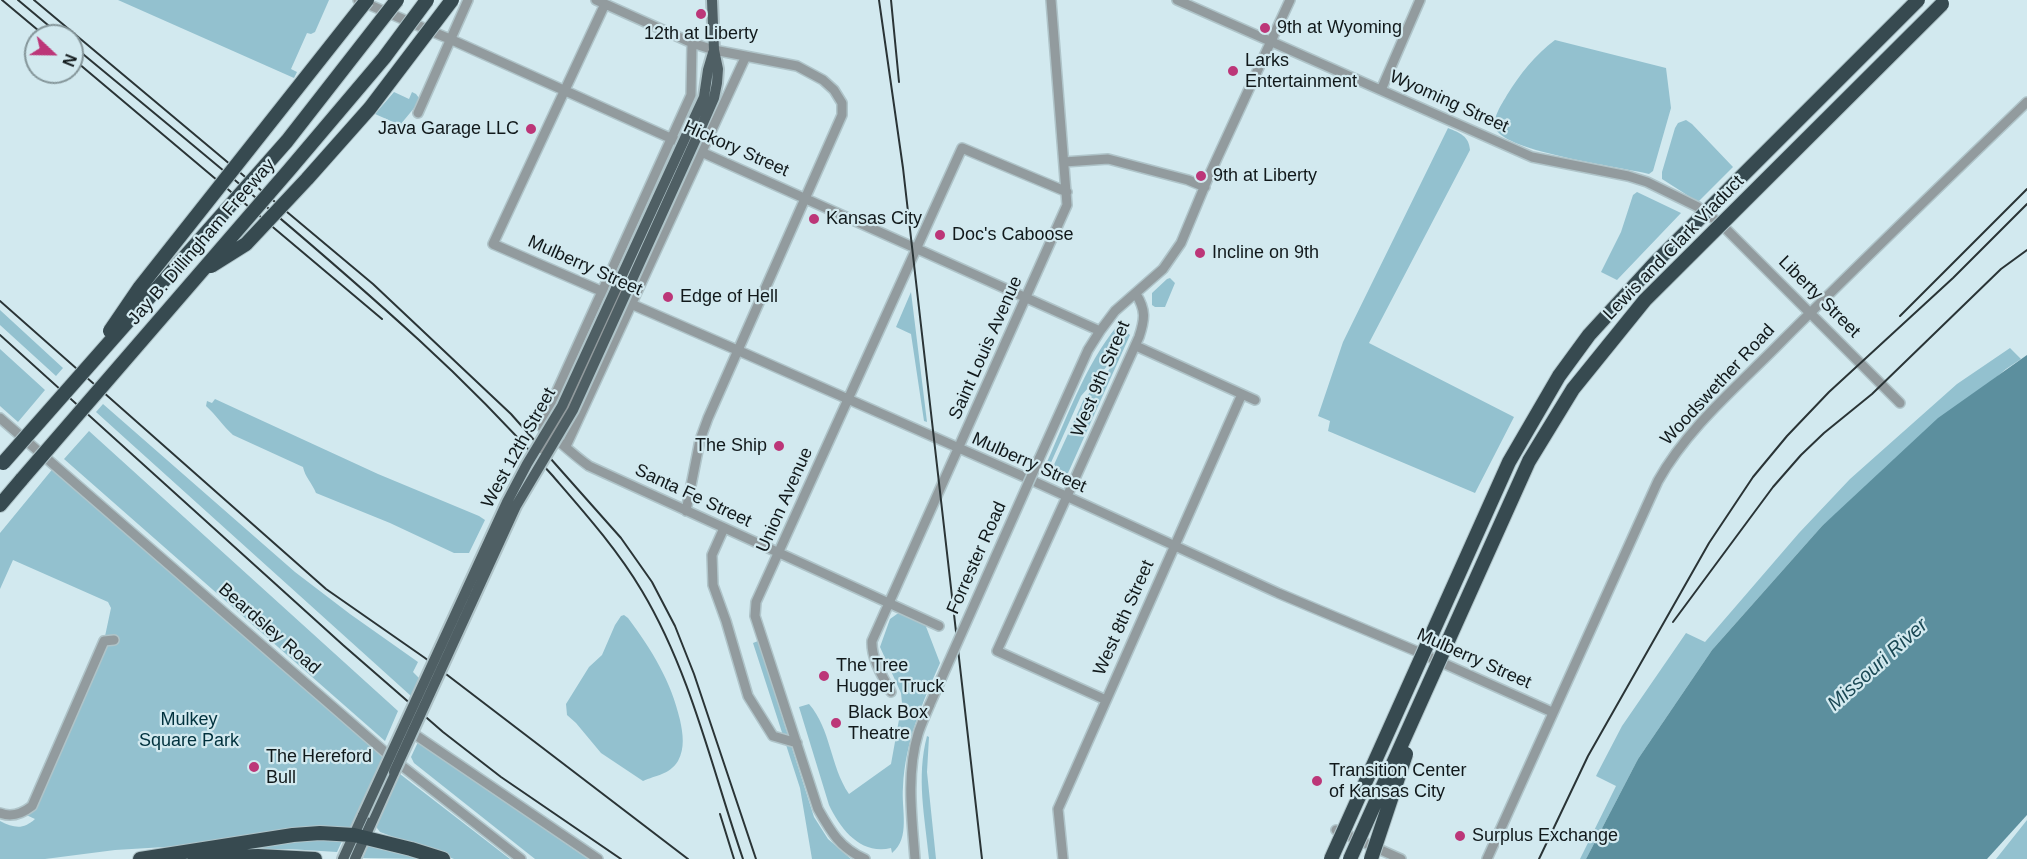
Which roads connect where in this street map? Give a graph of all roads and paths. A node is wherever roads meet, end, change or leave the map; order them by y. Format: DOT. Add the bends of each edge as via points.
graph roads {
  1 [pos="358,0"];
  2 [pos="367,0"];
  3 [pos="397,0"];
  4 [pos="427,0"];
  5 [pos="452,0"];
  6 [pos="468,0"];
  7 [pos="712,0"];
  8 [pos="1051,0"];
  9 [pos="1178,0"];
  10 [pos="1290,0"];
  11 [pos="1420,0"];
  12 [pos="1918,0"];
  13 [pos="1946,0"];
  14 [pos="601,2"];
  15 [pos="452,39"];
  16 [pos="1271,41"];
  17 [pos="692,43"];
  18 [pos="714,50"];
  19 [pos="745,58"];
  20 [pos="565,90"];
  21 [pos="1381,90"];
  22 [pos="2027,102"];
  23 [pos="418,113"];
  24 [pos="671,138"];
  25 [pos="687,146"];
  26 [pos="702,153"];
  27 [pos="1064,162"];
  28 [pos="1204,186"];
  29 [pos="1067,192"];
  30 [pos="806,199"];
  31 [pos="1711,216"];
  32 [pos="918,249"];
  33 [pos="199,273"];
  34 [pos="602,291"];
  35 [pos="1136,294"];
  36 [pos="1026,298"];
  37 [pos="631,303"];
  38 [pos="1811,312"];
  39 [pos="1100,331"];
  40 [pos="1136,346"];
  41 [pos="737,350"];
  42 [pos="75,382"];
  43 [pos="1242,394"];
  44 [pos="848,400"];
  45 [pos="1255,400"];
  46 [pos="1900,403"];
  47 [pos="0,418"];
  48 [pos="541,426"];
  49 [pos="566,446"];
  50 [pos="959,449"];
  51 [pos="2,465"];
  52 [pos="1067,498"];
  53 [pos="0,505"];
  54 [pos="686,511"];
  55 [pos="723,528"];
  56 [pos="1173,545"];
  57 [pos="778,553"];
  58 [pos="888,603"];
  59 [pos="939,626"];
  60 [pos="114,640"];
  61 [pos="1434,672"];
  62 [pos="891,692"];
  63 [pos="1106,700"];
  64 [pos="1552,712"];
  65 [pos="417,736"];
  66 [pos="797,743"];
  67 [pos="395,761"];
  68 [pos="0,813"];
  69 [pos="1336,830"];
  70 [pos="359,837"];
  71 [pos="351,855"];
  72 [pos="140,859"];
  73 [pos="178,859"];
  74 [pos="315,859"];
  75 [pos="443,859"];
  76 [pos="521,859"];
  77 [pos="598,859"];
  78 [pos="865,859"];
  79 [pos="915,859"];
  80 [pos="1063,859"];
  81 [pos="1331,859"];
  82 [pos="1350,859"];
  83 [pos="1371,859"];
  84 [pos="1401,859"];
  85 [pos="1487,859"];
  1 -- 15 [label="street, Hickory Street"];
  2 -- 42 [label="highway, bridge" via="140,287"];
  3 -- 42 [label="highway, Jay B. Dillingham Freeway, bridge" via="287,141"];
  4 -- 33 [label="highway, Jay B. Dillingham Freeway, bridge" via="369,75"];
  5 -- 33 [label="highway, bridge" via="370,108 307,180 246,244"];
  6 -- 15 [label="street"];
  7 -- 18 [label="main road, West 12th Street"];
  8 -- 27 [label="street, Saint Louis Avenue"];
  9 -- 16 [label="street, Wyoming Street"];
  10 -- 16 [label="street"];
  11 -- 21 [label="street"];
  12 -- 81 [label="highway, Lewis and Clark Viaduct, bridge" via="1633,286 1559,376 1509,462"];
  13 -- 61 [label="highway, Lewis and Clark Viaduct, bridge" via="1645,300 1601,352 1529,461"];
  14 -- 17 [label="street"];
  14 -- 20 [label="street"];
  15 -- 20 [label="street, Hickory Street"];
  15 -- 23 [label="street"];
  16 -- 21 [label="street, Wyoming Street"];
  16 -- 28 [label="street"];
  17 -- 18 [label="street"];
  17 -- 24 [label="street, West 12th Street" via="691,95"];
  18 -- 19 [label="street"];
  18 -- 70 [label="main road, West 12th Street, bridge" via="696,128 562,406 507,502"];
  19 -- 26 [label="street, West 12th Street"];
  19 -- 30 [label="street" via="797,66 822,80 842,103 842,115"];
  20 -- 24 [label="street, Hickory Street"];
  20 -- 34 [label="street, Mulberry Street" via="493,244"];
  21 -- 31 [label="street, Wyoming Street" via="1532,157 1647,182"];
  22 -- 38 [label="street, Woodswether Road"];
  24 -- 25 [label="street, Hickory Street"];
  24 -- 34 [label="street, West 12th Street"];
  25 -- 26 [label="street, Hickory Street"];
  25 -- 67 [label="street, bridge" via="567,409 519,486"];
  26 -- 30 [label="street, Hickory Street"];
  26 -- 37 [label="street, West 12th Street"];
  27 -- 28 [label="street" via="1108,159"];
  27 -- 29 [label="street, Saint Louis Avenue"];
  28 -- 35 [label="street" via="1181,243 1163,269"];
  29 -- 32 [label="street, Union Avenue" via="962,148"];
  29 -- 36 [label="street, Saint Louis Avenue" via="1067,205"];
  30 -- 32 [label="street, Hickory Street"];
  30 -- 41 [label="street"];
  31 -- 38 [label="street, Liberty Street"];
  32 -- 36 [label="street, Hickory Street"];
  32 -- 44 [label="street, Union Avenue"];
  33 -- 53 [label="highway, Jay B. Dillingham Freeway, bridge"];
  34 -- 37 [label="street, Mulberry Street"];
  34 -- 48 [label="street, West 12th Street"];
  35 -- 39 [label="street, Forrester Road" via="1115,311"];
  35 -- 40 [label="street, West 9th Street" via="1143,306 1144,320"];
  36 -- 39 [label="street, Hickory Street"];
  36 -- 50 [label="street, Saint Louis Avenue"];
  37 -- 41 [label="street, Mulberry Street"];
  37 -- 49 [label="street, West 12th Street"];
  38 -- 46 [label="street, Liberty Street"];
  38 -- 64 [label="street, Woodswether Road" via="1692,432 1670,460"];
  39 -- 79 [label="street, Forrester Road, bridge" via="1088,350 918,735 912,762 911,803"];
  40 -- 43 [label="street"];
  40 -- 52 [label="street, West 9th Street"];
  41 -- 44 [label="street, Mulberry Street"];
  41 -- 54 [label="street" via="700,440"];
  42 -- 51 [label="highway, Jay B. Dillingham Freeway, bridge"];
  43 -- 45 [label="street"];
  43 -- 56 [label="street, West 8th Street"];
  44 -- 50 [label="street, Mulberry Street"];
  44 -- 57 [label="street, Union Avenue"];
  47 -- 67 [label="street, Beardsley Road"];
  48 -- 49 [label="street, Santa Fe Street"];
  49 -- 54 [label="street, Santa Fe Street" via="589,466"];
  50 -- 52 [label="street, Mulberry Street"];
  50 -- 58 [label="street, Saint Louis Avenue"];
  52 -- 56 [label="street, Mulberry Street"];
  52 -- 63 [label="street, West 9th Street" via="997,651"];
  54 -- 55 [label="street, Santa Fe Street"];
  55 -- 57 [label="street, Santa Fe Street"];
  55 -- 66 [label="street" via="712,555 713,585 748,696 773,736"];
  56 -- 63 [label="street, West 8th Street"];
  56 -- 64 [label="street, Mulberry Street"];
  57 -- 58 [label="street, Santa Fe Street"];
  57 -- 66 [label="street, Union Avenue" via="756,602 754,616"];
  58 -- 59 [label="street, Santa Fe Street"];
  58 -- 62 [label="street, Saint Louis Avenue" via="872,649"];
  60 -- 68 [label="street" via="104,641 32,806 22,813"];
  61 -- 82 [label="highway, Lewis and Clark Viaduct, bridge"];
  61 -- 83 [label="highway, bridge"];
  63 -- 80 [label="street, West 8th Street" via="1058,809"];
  64 -- 85 [label="street, Woodswether Road"];
  65 -- 77 [label="street"];
  66 -- 78 [label="street, Union Avenue" via="818,809 833,836"];
  67 -- 76 [label="street, Beardsley Road"];
  69 -- 84 [label="street"];
  70 -- 71 [label="main road, West 12th Street"];
  70 -- 72 [label="highway" via="333,833 293,835"];
  70 -- 75 [label="highway"];
  73 -- 74 [label="highway"];
}
